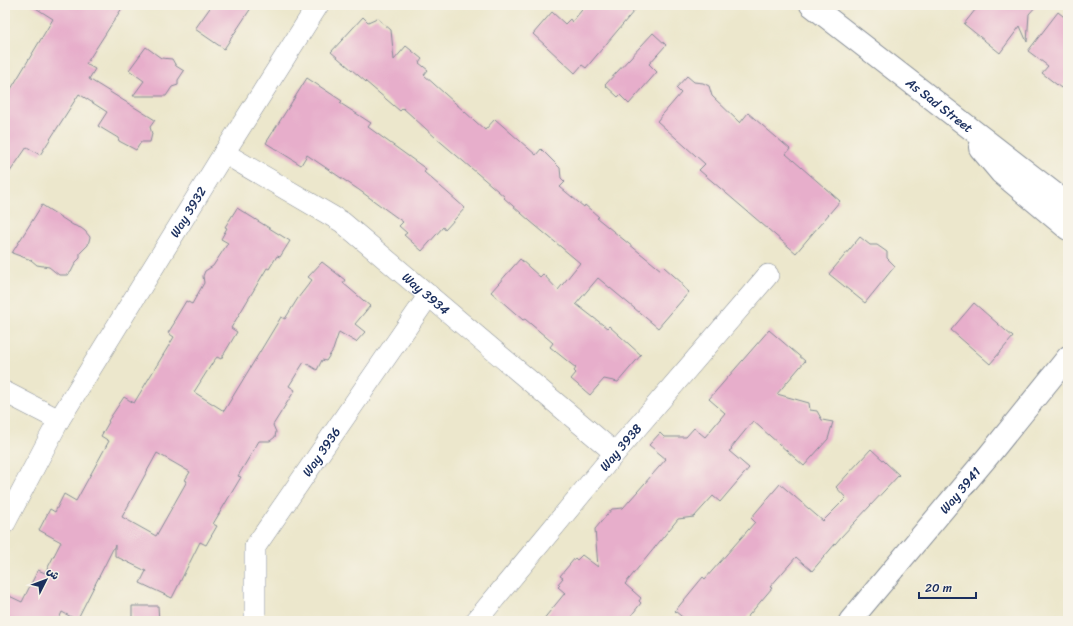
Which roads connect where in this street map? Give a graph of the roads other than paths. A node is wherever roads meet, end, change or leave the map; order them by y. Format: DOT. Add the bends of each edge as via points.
graph roads {
  1 [pos="318,5"];
  2 [pos="811,5"];
  3 [pos="967,127"];
  4 [pos="224,153"];
  5 [pos="1068,204"];
  6 [pos="1068,228"];
  7 [pos="768,275"];
  8 [pos="429,295"];
  9 [pos="1068,357"];
  10 [pos="5,392"];
  11 [pos="59,420"];
  12 [pos="615,453"];
  13 [pos="5,523"];
  14 [pos="255,621"];
  15 [pos="476,621"];
  16 [pos="850,621"];
  1 -- 4 [label="street, Way 3932"];
  2 -- 3 [label="street, As Sad Street"];
  3 -- 5 [label="street, As Sad Street"];
  3 -- 6 [label="street" via="982,151 1001,173"];
  4 -- 8 [label="street, Way 3934" via="342,222"];
  4 -- 11 [label="street, Way 3932"];
  7 -- 12 [label="street, Way 3938"];
  8 -- 12 [label="street, Way 3934"];
  8 -- 14 [label="street, Way 3936" via="255,547"];
  9 -- 16 [label="street, Way 3941"];
  10 -- 11 [label="street"];
  11 -- 13 [label="street, Way 3932"];
  12 -- 15 [label="street, Way 3938"];
}
